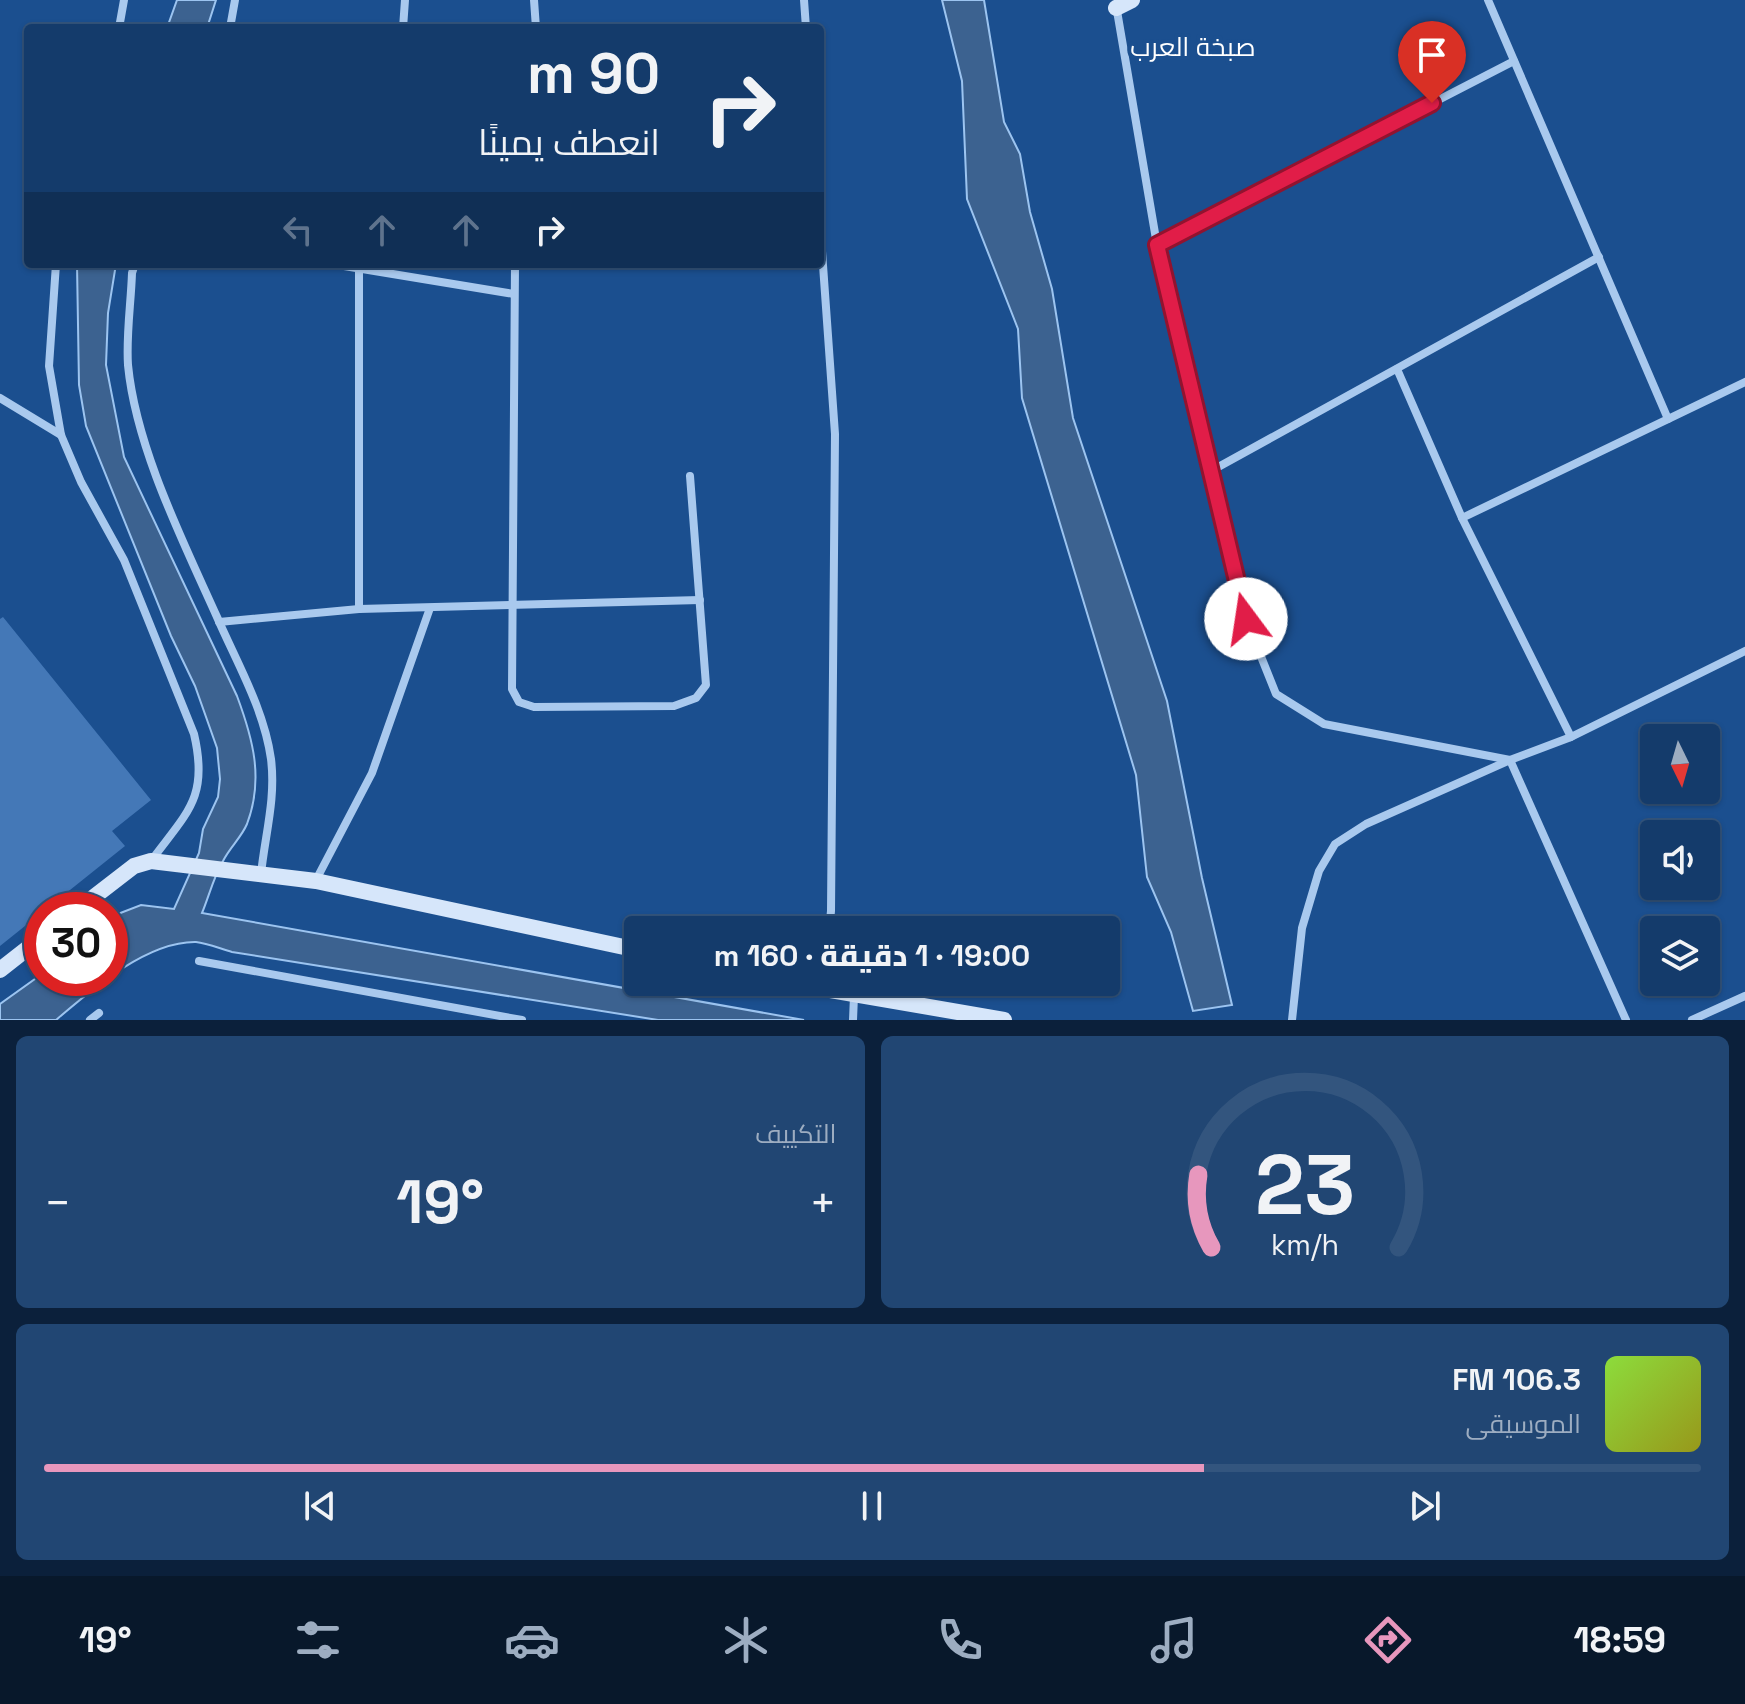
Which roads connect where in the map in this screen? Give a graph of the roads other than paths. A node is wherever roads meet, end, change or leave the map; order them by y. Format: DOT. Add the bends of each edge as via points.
graph roads {
  1 [pos="124,0"];
  2 [pos="235,0"];
  3 [pos="405,0"];
  4 [pos="534,0"];
  5 [pos="804,0"];
  6 [pos="1132,0"];
  7 [pos="1488,0"];
  8 [pos="1116,4"];
  9 [pos="120,24"];
  10 [pos="231,24"];
  11 [pos="403,24"];
  12 [pos="536,24"];
  13 [pos="806,24"];
  14 [pos="1514,61"];
  15 [pos="1157,245"];
  16 [pos="1599,257"];
  17 [pos="56,268"];
  18 [pos="134,268"];
  19 [pos="354,268"];
  20 [pos="515,268"];
  21 [pos="823,268"];
  22 [pos="359,269"];
  23 [pos="514,294"];
  24 [pos="1397,369"];
  25 [pos="1745,382"];
  26 [pos="0,398"];
  27 [pos="1668,419"];
  28 [pos="61,435"];
  29 [pos="1211,471"];
  30 [pos="690,476"];
  31 [pos="1462,518"];
  32 [pos="700,600"];
  33 [pos="512,606"];
  34 [pos="430,608"];
  35 [pos="359,609"];
  36 [pos="219,622"];
  37 [pos="1745,651"];
  38 [pos="1571,737"];
  39 [pos="1510,760"];
  40 [pos="151,861"];
  41 [pos="261,874"];
  42 [pos="316,881"];
  43 [pos="100,892"];
  44 [pos="830,916"];
  45 [pos="624,947"];
  46 [pos="24,951"];
  47 [pos="199,961"];
  48 [pos="0,970"];
  49 [pos="842,996"];
  50 [pos="1745,996"];
  51 [pos="854,1002"];
  52 [pos="99,1013"];
  53 [pos="90,1020"];
  54 [pos="522,1020"];
  55 [pos="853,1020"];
  56 [pos="1004,1020"];
  57 [pos="1292,1020"];
  58 [pos="1626,1020"];
  59 [pos="1692,1020"];
  1 -- 9 [label="street"];
  2 -- 10 [label="street"];
  3 -- 11 [label="street"];
  4 -- 12 [label="street"];
  5 -- 13 [label="street"];
  6 -- 8 [label="street"];
  7 -- 14 [label="street"];
  8 -- 15 [label="street"];
  14 -- 15 [label="street"];
  14 -- 16 [label="street"];
  15 -- 29 [label="street"];
  16 -- 24 [label="street"];
  16 -- 27 [label="street"];
  17 -- 28 [label="street" via="49,366"];
  18 -- 36 [label="street" via="128,364 139,417 158,479"];
  19 -- 22 [label="street"];
  20 -- 23 [label="street"];
  21 -- 44 [label="street" via="835,434"];
  22 -- 23 [label="street"];
  22 -- 35 [label="street"];
  23 -- 33 [label="street"];
  24 -- 29 [label="street"];
  24 -- 31 [label="street"];
  25 -- 27 [label="street"];
  26 -- 28 [label="street"];
  27 -- 31 [label="street"];
  28 -- 40 [label="street" via="124,560 199,754 193,806"];
  29 -- 39 [label="street" via="1246,619 1276,694 1324,724"];
  30 -- 32 [label="street"];
  31 -- 38 [label="street"];
  32 -- 33 [label="street"];
  32 -- 33 [label="street" via="706,685 696,698 674,706 534,707 519,702 512,689"];
  33 -- 34 [label="street"];
  34 -- 35 [label="street"];
  34 -- 42 [label="street" via="372,773"];
  35 -- 36 [label="street"];
  36 -- 41 [label="street" via="264,724 271,760 273,802"];
  37 -- 38 [label="street"];
  38 -- 39 [label="street"];
  39 -- 57 [label="street" via="1366,824 1335,844 1319,871 1302,928"];
  39 -- 58 [label="street"];
  40 -- 41 [label="street"];
  40 -- 43 [label="street" via="134,866"];
  41 -- 42 [label="street"];
  42 -- 45 [label="street"];
  46 -- 48 [label="street"];
  47 -- 54 [label="street"];
  49 -- 51 [label="street"];
  50 -- 59 [label="street"];
  51 -- 55 [label="street"];
  51 -- 56 [label="street"];
  52 -- 53 [label="street"];
}
